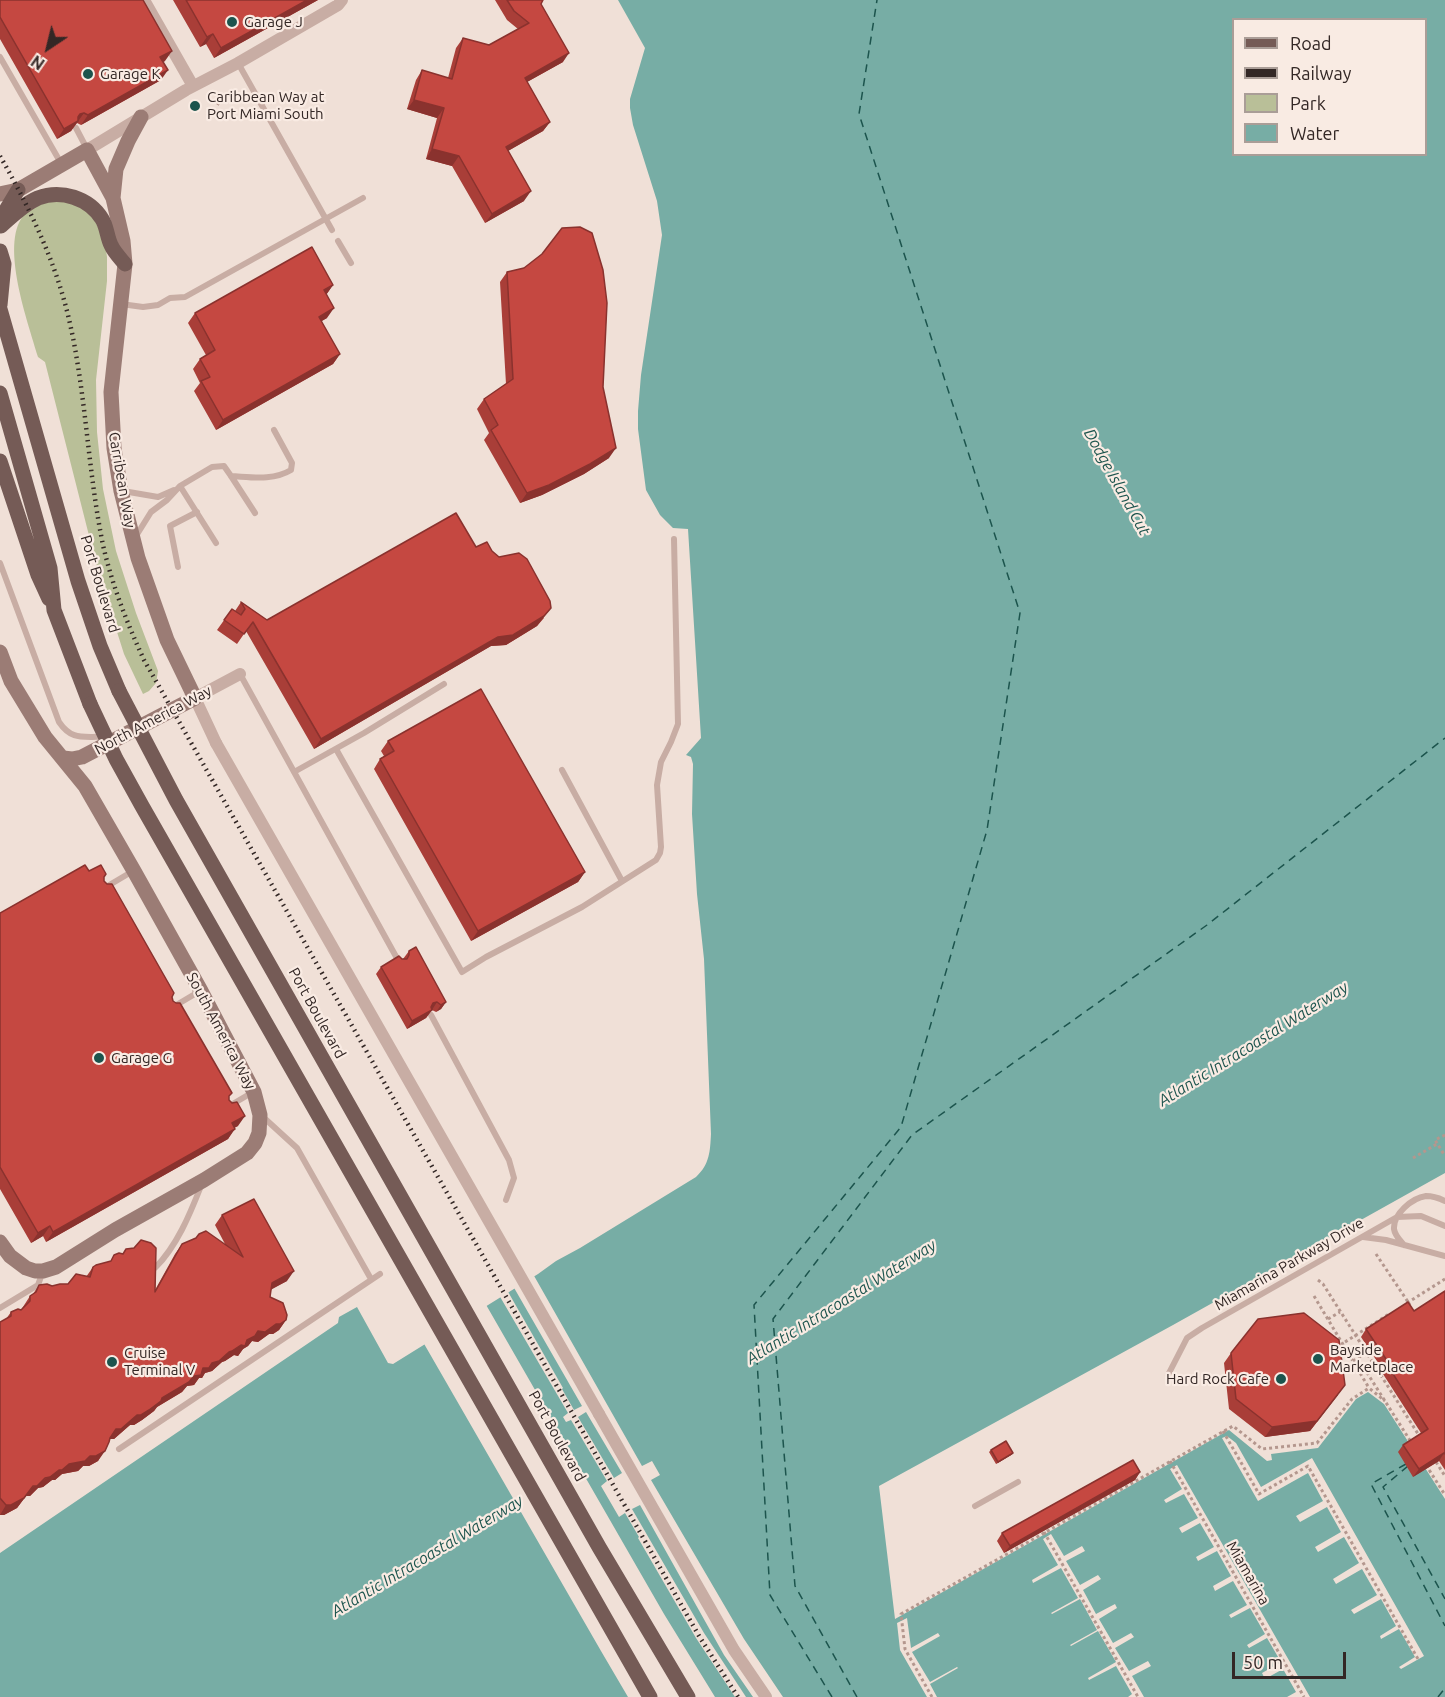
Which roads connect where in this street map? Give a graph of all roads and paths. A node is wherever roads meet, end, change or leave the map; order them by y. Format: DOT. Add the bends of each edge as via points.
graph roads {
  1 [pos="144,0"];
  2 [pos="342,0"];
  3 [pos="0,57"];
  4 [pos="238,63"];
  5 [pos="193,86"];
  6 [pos="215,92"];
  7 [pos="216,107"];
  8 [pos="141,117"];
  9 [pos="76,128"];
  10 [pos="87,150"];
  11 [pos="62,165"];
  12 [pos="18,190"];
  13 [pos="0,194"];
  14 [pos="113,198"];
  15 [pos="363,198"];
  16 [pos="326,218"];
  17 [pos="1,226"];
  18 [pos="0,230"];
  19 [pos="332,230"];
  20 [pos="338,241"];
  21 [pos="0,252"];
  22 [pos="351,263"];
  23 [pos="124,264"];
  24 [pos="120,303"];
  25 [pos="0,307"];
  26 [pos="0,393"];
  27 [pos="274,430"];
  28 [pos="0,461"];
  29 [pos="231,476"];
  30 [pos="177,488"];
  31 [pos="122,491"];
  32 [pos="196,512"];
  33 [pos="255,513"];
  34 [pos="674,539"];
  35 [pos="133,541"];
  36 [pos="216,543"];
  37 [pos="0,562"];
  38 [pos="178,567"];
  39 [pos="54,610"];
  40 [pos="0,652"];
  41 [pos="240,674"];
  42 [pos="444,684"];
  43 [pos="195,698"];
  44 [pos="120,738"];
  45 [pos="336,749"];
  46 [pos="63,758"];
  47 [pos="562,770"];
  48 [pos="294,772"];
  49 [pos="134,871"];
  50 [pos="622,881"];
  51 [pos="102,890"];
  52 [pos="399,962"];
  53 [pos="201,991"];
  54 [pos="170,1008"];
  55 [pos="430,1015"];
  56 [pos="254,1092"];
  57 [pos="227,1108"];
  58 [pos="260,1115"];
  59 [pos="1445,1135"];
  60 [pos="1437,1144"];
  61 [pos="1445,1156"];
  62 [pos="1413,1158"];
  63 [pos="204,1180"];
  64 [pos="506,1200"];
  65 [pos="1445,1200"];
  66 [pos="1397,1217"];
  67 [pos="1445,1226"];
  68 [pos="1362,1237"];
  69 [pos="0,1242"];
  70 [pos="1404,1245"];
  71 [pos="1377,1254"];
  72 [pos="1445,1256"];
  73 [pos="155,1268"];
  74 [pos="43,1271"];
  75 [pos="380,1274"];
  76 [pos="371,1279"];
  77 [pos="1445,1279"];
  78 [pos="1318,1280"];
  79 [pos="1314,1296"];
  80 [pos="1408,1302"];
  81 [pos="0,1308"];
  82 [pos="1399,1308"];
  83 [pos="1340,1312"];
  84 [pos="1414,1312"];
  85 [pos="1390,1314"];
  86 [pos="1328,1319"];
  87 [pos="1355,1336"];
  88 [pos="1345,1342"];
  89 [pos="1366,1353"];
  90 [pos="1353,1361"];
  91 [pos="1359,1371"];
  92 [pos="1168,1375"];
  93 [pos="1369,1388"];
  94 [pos="1385,1401"];
  95 [pos="1223,1431"];
  96 [pos="1420,1438"];
  97 [pos="1415,1448"];
  98 [pos="119,1449"];
  99 [pos="1421,1457"];
  100 [pos="1170,1461"];
  101 [pos="1436,1462"];
  102 [pos="1445,1476"];
  103 [pos="1018,1482"];
  104 [pos="1445,1495"];
  105 [pos="975,1506"];
  106 [pos="1044,1532"];
  107 [pos="1418,1659"];
  108 [pos="650,1697"];
  109 [pos="688,1697"];
  110 [pos="766,1697"];
  111 [pos="932,1697"];
  112 [pos="1138,1697"];
  113 [pos="1305,1697"];
  1 -- 5 [label="street"];
  2 -- 4 [label="street"];
  3 -- 11 [label="lane"];
  4 -- 5 [label="street"];
  4 -- 16 [label="lane"];
  5 -- 8 [label="street"];
  6 -- 7 [label="path" via="220,101"];
  8 -- 10 [label="street"];
  8 -- 14 [label="street" via="116,169"];
  9 -- 10 [label="lane"];
  10 -- 11 [label="street"];
  10 -- 14 [label="street, Carribean Way"];
  11 -- 12 [label="street"];
  12 -- 13 [label="street"];
  12 -- 17 [label="main road"];
  14 -- 23 [label="street, Carribean Way"];
  15 -- 16 [label="lane"];
  16 -- 19 [label="lane"];
  16 -- 24 [label="lane" via="185,297 143,307"];
  17 -- 18 [label="main road"];
  17 -- 23 [label="main road" via="39,198 59,194 79,198 103,220 111,247"];
  20 -- 22 [label="lane"];
  21 -- 25 [label="main road"];
  23 -- 24 [label="street, Carribean Way"];
  24 -- 31 [label="street, Carribean Way" via="111,392 114,448"];
  25 -- 109 [label="main road, Port Boulevard, bridge" via="78,581 119,691 164,779 534,1434"];
  26 -- 39 [label="main road" via="50,568"];
  27 -- 29 [label="lane" via="292,463 291,470 256,478"];
  28 -- 39 [label="main road" via="38,575"];
  29 -- 30 [label="lane" via="224,466 212,467"];
  29 -- 33 [label="lane"];
  30 -- 31 [label="lane" via="158,496"];
  30 -- 32 [label="lane"];
  30 -- 35 [label="lane" via="151,512"];
  31 -- 35 [label="street, Carribean Way"];
  32 -- 36 [label="lane"];
  32 -- 38 [label="lane" via="170,526"];
  34 -- 50 [label="lane" via="678,724 661,762 657,785 661,847 656,860"];
  35 -- 43 [label="street, Carribean Way" via="167,640"];
  37 -- 44 [label="lane" via="64,730 74,736"];
  39 -- 108 [label="main road, bridge" via="116,759"];
  40 -- 46 [label="street, South America Way" via="11,681 45,738"];
  41 -- 43 [label="street, North America Way"];
  41 -- 48 [label="lane"];
  42 -- 45 [label="lane"];
  43 -- 44 [label="street, North America Way"];
  43 -- 110 [label="street, bridge" via="216,743 734,1650"];
  44 -- 46 [label="street, North America Way" via="82,757"];
  45 -- 48 [label="lane"];
  45 -- 50 [label="lane" via="462,972"];
  46 -- 49 [label="street, South America Way" via="85,786"];
  47 -- 50 [label="lane"];
  48 -- 52 [label="lane"];
  49 -- 51 [label="lane"];
  49 -- 53 [label="street, South America Way"];
  53 -- 54 [label="lane"];
  53 -- 56 [label="street, South America Way"];
  55 -- 64 [label="lane" via="508,1160 514,1178"];
  56 -- 57 [label="lane"];
  56 -- 58 [label="street, South America Way"];
  58 -- 63 [label="street, South America Way" via="259,1133 247,1153"];
  58 -- 76 [label="lane" via="297,1148"];
  59 -- 60 [label="path" via="1436,1140"];
  60 -- 61 [label="path"];
  60 -- 62 [label="path"];
  63 -- 73 [label="lane" via="170,1250"];
  63 -- 74 [label="street, South America Way"];
  65 -- 66 [label="lane, Miamarina Parkway Drive" via="1421,1197"];
  66 -- 67 [label="lane" via="1421,1216"];
  66 -- 68 [label="lane, Miamarina Parkway Drive"];
  66 -- 70 [label="lane" via="1395,1233"];
  68 -- 70 [label="lane"];
  68 -- 92 [label="lane, Miamarina Parkway Drive" via="1187,1338"];
  69 -- 74 [label="street" via="10,1256 27,1268"];
  70 -- 72 [label="lane"];
  71 -- 80 [label="path"];
  74 -- 81 [label="lane" via="38,1286"];
  75 -- 76 [label="lane"];
  76 -- 98 [label="lane"];
  77 -- 80 [label="path"];
  78 -- 83 [label="path"];
  79 -- 86 [label="path"];
  80 -- 82 [label="path"];
  80 -- 84 [label="path"];
  83 -- 86 [label="path"];
  83 -- 87 [label="path"];
  85 -- 87 [label="path"];
  86 -- 90 [label="path"];
  87 -- 88 [label="path"];
  87 -- 89 [label="path"];
  89 -- 90 [label="path"];
  89 -- 96 [label="path"];
  90 -- 91 [label="path"];
  91 -- 93 [label="path"];
  91 -- 94 [label="path" via="1364,1368"];
  93 -- 94 [label="path"];
  93 -- 95 [label="path" via="1352,1398 1317,1443 1262,1449 1233,1426"];
  94 -- 97 [label="path"];
  95 -- 100 [label="path"];
  95 -- 107 [label="path" via="1259,1494 1308,1466"];
  99 -- 104 [label="path"];
  100 -- 106 [label="path"];
  100 -- 113 [label="path, Miamarina"];
  101 -- 102 [label="path"];
  103 -- 105 [label="lane"];
  106 -- 111 [label="path" via="901,1614 905,1649"];
  106 -- 112 [label="path"];
}
